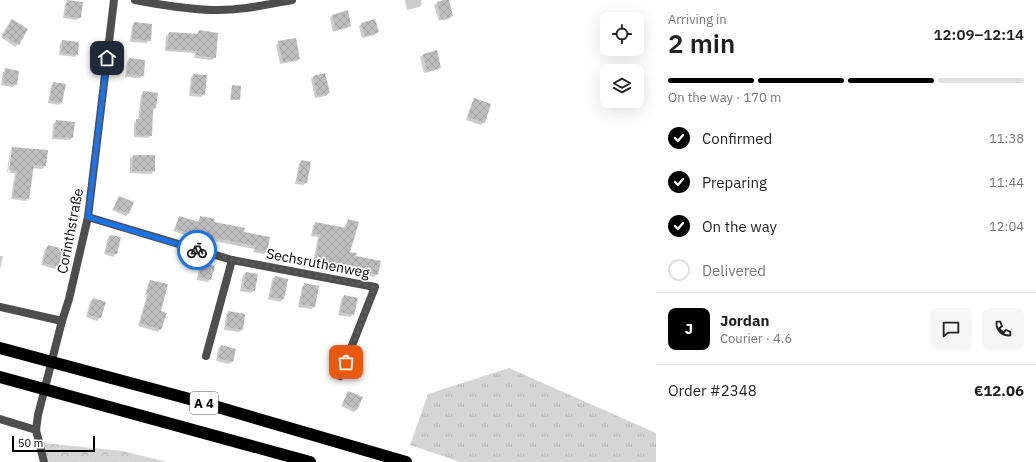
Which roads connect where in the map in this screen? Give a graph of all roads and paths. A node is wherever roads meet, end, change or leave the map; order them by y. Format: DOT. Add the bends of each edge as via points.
graph roads {
  1 [pos="114,0"];
  2 [pos="135,0"];
  3 [pos="292,0"];
  4 [pos="88,217"];
  5 [pos="232,260"];
  6 [pos="0,307"];
  7 [pos="62,321"];
  8 [pos="0,348"];
  9 [pos="206,356"];
  10 [pos="340,376"];
  11 [pos="0,377"];
  12 [pos="0,418"];
  13 [pos="36,430"];
  14 [pos="44,462"];
  15 [pos="310,462"];
  16 [pos="406,462"];
  1 -- 4 [label="street, Corinthstraße"];
  2 -- 3 [label="street" via="177,8 213,10 251,8"];
  4 -- 5 [label="street, Sechsruthenweg"];
  4 -- 7 [label="street, Corinthstraße" via="70,299"];
  5 -- 9 [label="street"];
  5 -- 10 [label="street, Sechsruthenweg" via="375,287"];
  6 -- 7 [label="street"];
  7 -- 13 [label="street, Corinthstraße"];
  8 -- 16 [label="highway, A 4"];
  11 -- 15 [label="highway, A 4"];
  12 -- 13 [label="street"];
  13 -- 14 [label="street, Corinthstraße"];
}
